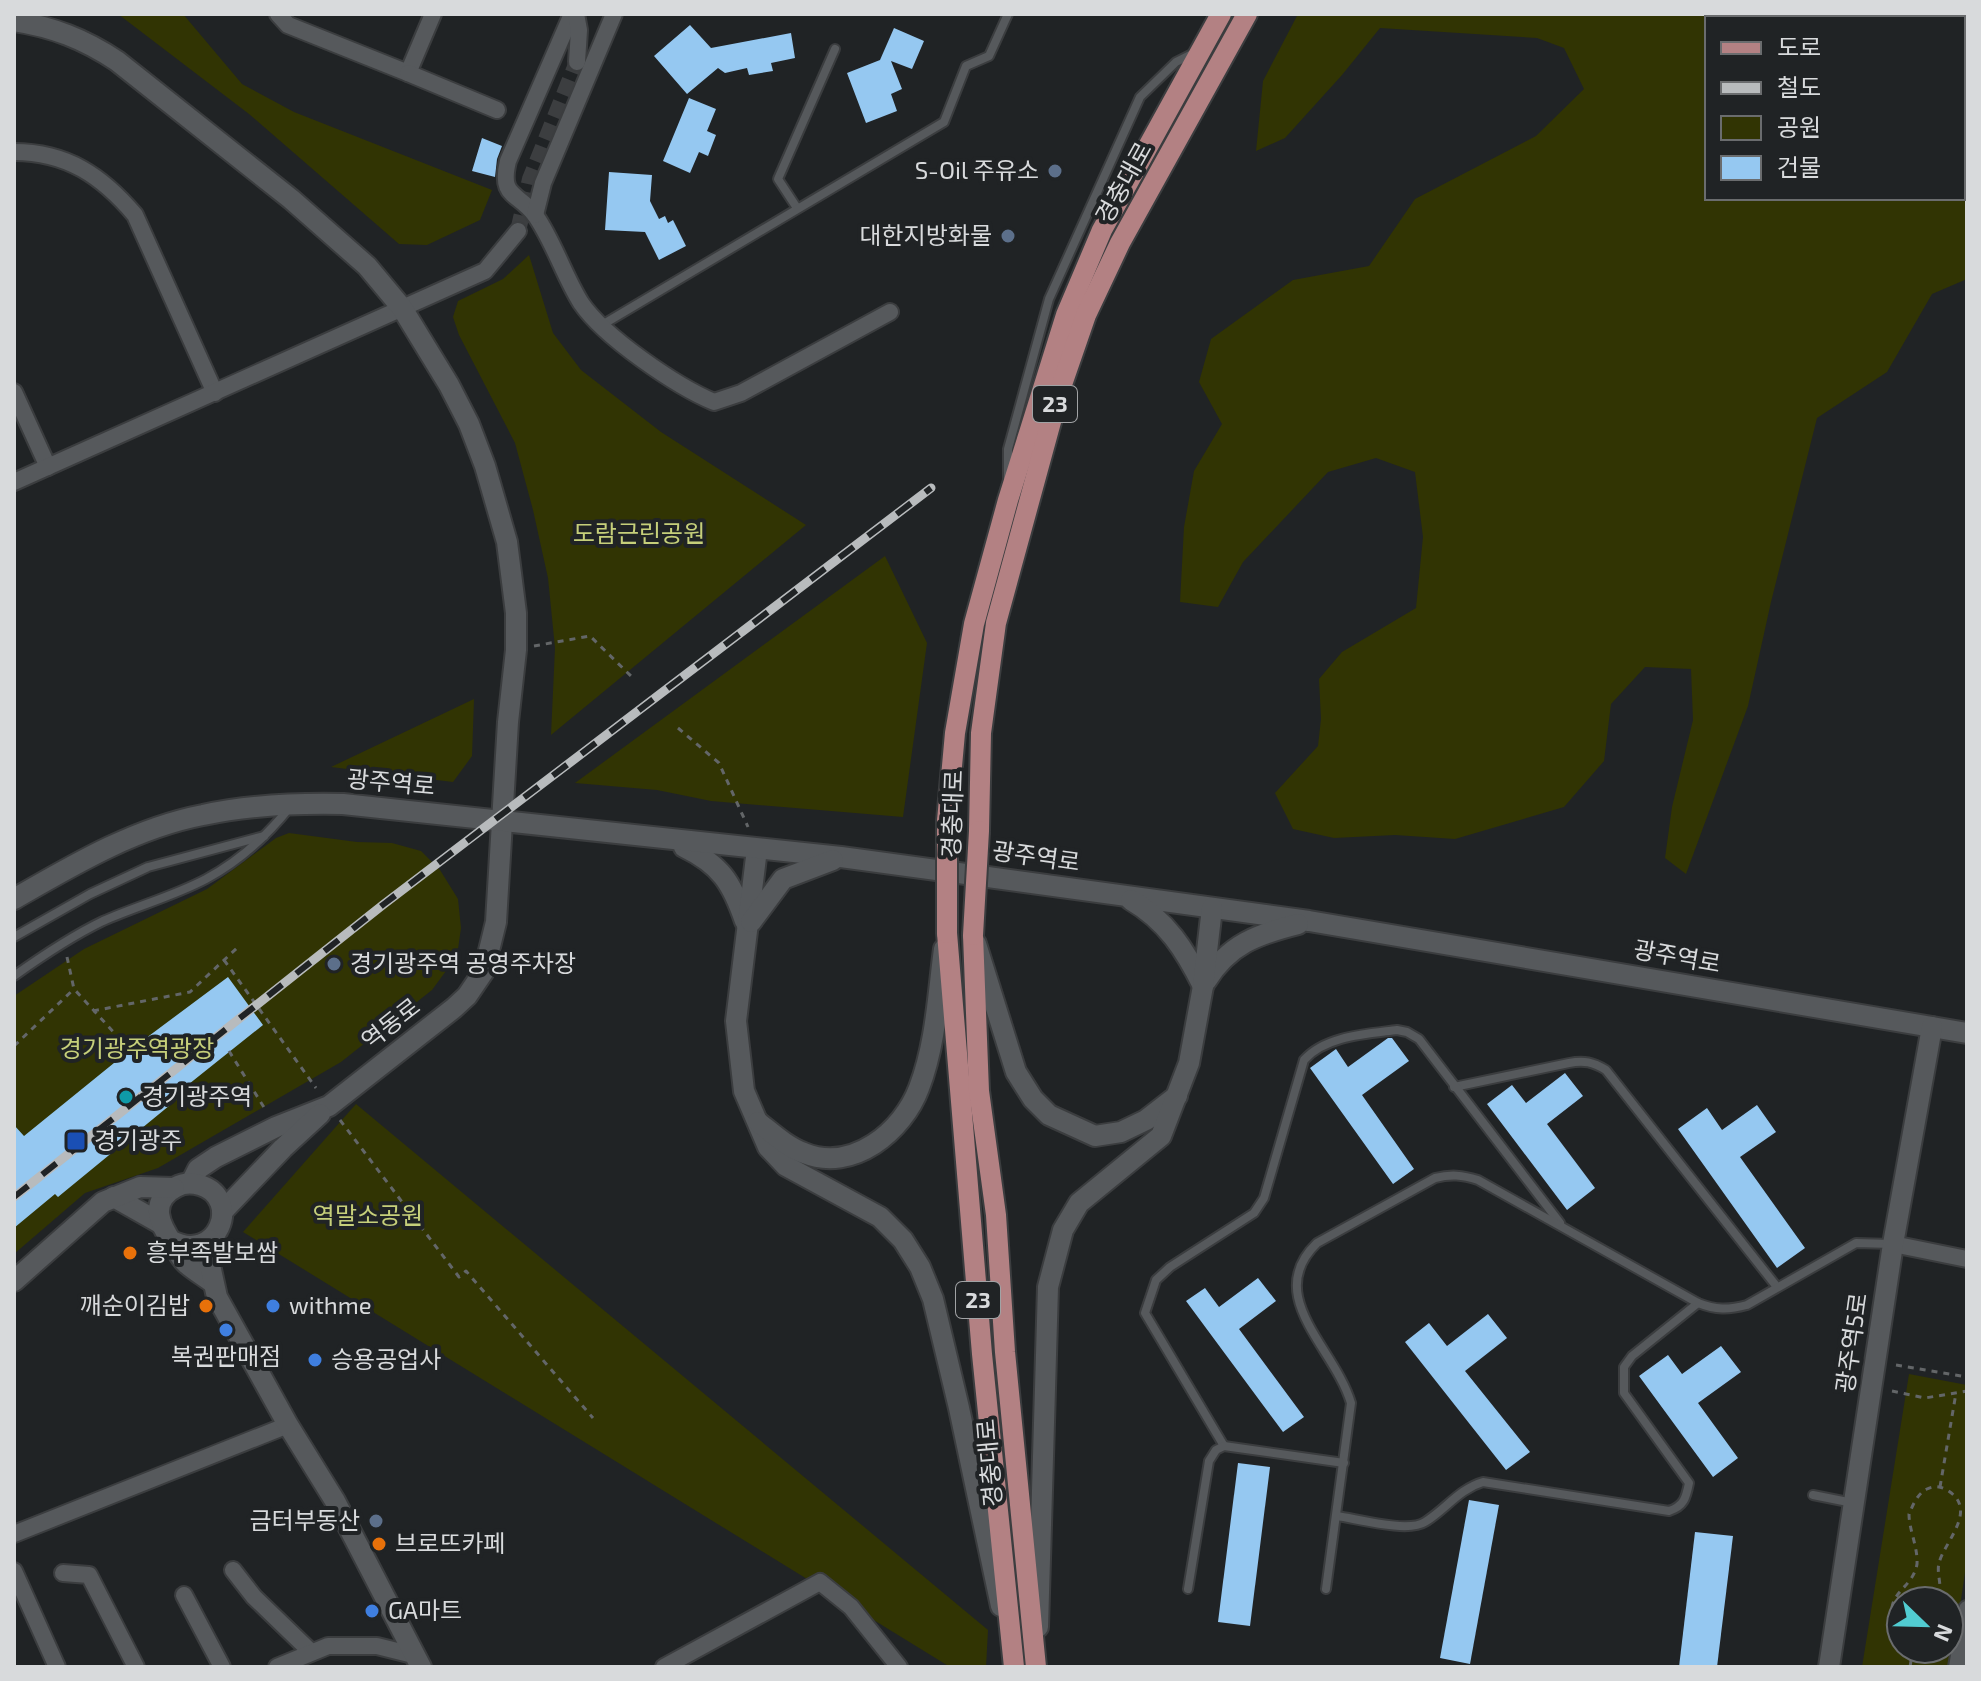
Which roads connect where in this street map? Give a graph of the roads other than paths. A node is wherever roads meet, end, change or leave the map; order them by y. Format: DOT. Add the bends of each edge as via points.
graph roads {
  1 [pos="433,14"];
  2 [pos="574,14"];
  3 [pos="1008,14"];
  4 [pos="1221,14"];
  5 [pos="1247,14"];
  6 [pos="287,18"];
  7 [pos="14,21"];
  8 [pos="611,21"];
  9 [pos="835,49"];
  10 [pos="1200,50"];
  11 [pos="408,73"];
  12 [pos="497,110"];
  13 [pos="14,152"];
  14 [pos="797,208"];
  15 [pos="535,215"];
  16 [pos="518,231"];
  17 [pos="402,308"];
  18 [pos="890,312"];
  19 [pos="602,325"];
  20 [pos="14,392"];
  21 [pos="215,393"];
  22 [pos="48,467"];
  23 [pos="14,482"];
  24 [pos="1008,500"];
  25 [pos="292,804"];
  26 [pos="502,820"];
  27 [pos="267,836"];
  28 [pos="674,841"];
  29 [pos="757,849"];
  30 [pos="841,857"];
  31 [pos="1121,894"];
  32 [pos="14,899"];
  33 [pos="1212,908"];
  34 [pos="1309,921"];
  35 [pos="747,927"];
  36 [pos="947,933"];
  37 [pos="973,935"];
  38 [pos="14,937"];
  39 [pos="14,976"];
  40 [pos="1203,986"];
  41 [pos="1932,1027"];
  42 [pos="1967,1033"];
  43 [pos="1454,1087"];
  44 [pos="1177,1096"];
  45 [pos="329,1106"];
  46 [pos="758,1122"];
  47 [pos="182,1186"];
  48 [pos="114,1197"];
  49 [pos="222,1212"];
  50 [pos="1563,1227"];
  51 [pos="165,1232"];
  52 [pos="210,1240"];
  53 [pos="1893,1244"];
  54 [pos="1967,1259"];
  55 [pos="14,1281"];
  56 [pos="212,1282"];
  57 [pos="1777,1287"];
  58 [pos="1698,1303"];
  59 [pos="288,1425"];
  60 [pos="1224,1446"];
  61 [pos="1344,1463"];
  62 [pos="1813,1495"];
  63 [pos="1854,1503"];
  64 [pos="1337,1516"];
  65 [pos="14,1534"];
  66 [pos="233,1570"];
  67 [pos="14,1571"];
  68 [pos="63,1573"];
  69 [pos="1188,1589"];
  70 [pos="1326,1589"];
  71 [pos="184,1595"];
  72 [pos="1967,1609"];
  73 [pos="311,1652"];
  74 [pos="417,1661"];
  75 [pos="57,1667"];
  76 [pos="136,1667"];
  77 [pos="222,1667"];
  78 [pos="277,1667"];
  79 [pos="664,1667"];
  80 [pos="899,1667"];
  81 [pos="1014,1667"];
  82 [pos="1036,1667"];
  83 [pos="1829,1667"];
  84 [pos="1957,1667"];
  1 -- 11 [label="street"];
  2 -- 8 [label="street" via="577,62"];
  2 -- 15 [label="street" via="504,177 513,197"];
  3 -- 14 [label="lane" via="989,56 966,66 944,122"];
  4 -- 10 [label="main road, 경충대로 / 23"];
  5 -- 37 [label="main road, 경충대로 / 23, bridge" via="1120,243 1086,315 1058,396 996,623 981,733"];
  6 -- 11 [label="street"];
  7 -- 17 [label="street, 역동로" via="66,32 117,61 302,209 367,266"];
  8 -- 15 [label="street" via="543,183"];
  9 -- 14 [label="lane" via="778,179"];
  10 -- 24 [label="main road, 경충대로 / 23" via="1102,230 1066,315"];
  10 -- 24 [label="lane" via="1176,62 1140,97 1049,299 1008,449"];
  11 -- 12 [label="street"];
  13 -- 21 [label="street" via="58,158 104,182 135,215"];
  14 -- 19 [label="lane"];
  15 -- 19 [label="street" via="583,306"];
  16 -- 17 [label="street" via="485,271"];
  17 -- 21 [label="street"];
  17 -- 26 [label="street, 역동로" via="469,424 507,542 516,650"];
  18 -- 19 [label="street" via="741,393 714,402 675,381"];
  20 -- 22 [label="street"];
  21 -- 22 [label="street"];
  22 -- 23 [label="street"];
  24 -- 36 [label="main road, 경충대로 / 23, bridge" via="974,624 955,733 947,821"];
  25 -- 26 [label="street, 광주역로"];
  25 -- 27 [label="lane"];
  25 -- 32 [label="street, 광주역로" via="169,824 106,850"];
  26 -- 28 [label="street, 광주역로"];
  26 -- 45 [label="street, 역동로" via="496,922 489,959 477,984"];
  27 -- 38 [label="lane" via="148,867"];
  27 -- 39 [label="lane" via="205,880 102,922"];
  28 -- 29 [label="street, 광주역로"];
  28 -- 35 [label="street" via="708,859 721,873 734,890"];
  29 -- 30 [label="street, 광주역로"];
  29 -- 35 [label="street"];
  30 -- 31 [label="street, 광주역로"];
  30 -- 35 [label="street" via="783,879"];
  31 -- 33 [label="street, 광주역로"];
  31 -- 40 [label="street" via="1168,928"];
  33 -- 34 [label="street, 광주역로"];
  33 -- 40 [label="street"];
  34 -- 40 [label="street" via="1258,935 1216,966"];
  34 -- 41 [label="street, 광주역로"];
  35 -- 46 [label="street" via="736,1021 744,1091"];
  36 -- 46 [label="street" via="919,1087 888,1134 864,1150 836,1159 805,1154"];
  36 -- 81 [label="main road, 경충대로 / 23"];
  37 -- 44 [label="street" via="1016,1072 1049,1115 1095,1136 1146,1120"];
  37 -- 82 [label="main road, 경충대로 / 23" via="979,1091 996,1215"];
  40 -- 44 [label="street" via="1189,1063"];
  41 -- 42 [label="street, 광주역로"];
  41 -- 53 [label="street, 광주역5로"];
  43 -- 50 [label="lane"];
  43 -- 57 [label="lane" via="1582,1061 1595,1063 1606,1070"];
  43 -- 60 [label="lane" via="1419,1039 1407,1032 1381,1032 1314,1048 1304,1060 1264,1198 1254,1213 1156,1280 1145,1313"];
  44 -- 82 [label="street" via="1161,1136 1079,1203 1063,1230 1048,1287"];
  45 -- 47 [label="street, 역동로" via="216,1157"];
  45 -- 49 [label="street"];
  46 -- 81 [label="street" via="768,1147 786,1166 880,1217 920,1267 959,1408"];
  47 -- 48 [label="street" via="140,1187"];
  47 -- 49 [label="street" via="212,1192"];
  47 -- 51 [label="street, 역동로" via="161,1203"];
  48 -- 51 [label="street"];
  48 -- 55 [label="street" via="90,1211"];
  49 -- 52 [label="street"];
  50 -- 58 [label="lane"];
  50 -- 61 [label="lane" via="1478,1180 1450,1174 1317,1243 1304,1256 1295,1289 1300,1307 1351,1403"];
  51 -- 52 [label="street" via="190,1247"];
  51 -- 56 [label="street" via="186,1263"];
  52 -- 56 [label="street"];
  53 -- 54 [label="street"];
  53 -- 57 [label="lane" via="1856,1243"];
  53 -- 63 [label="street, 광주역5로"];
  56 -- 59 [label="street"];
  57 -- 58 [label="lane" via="1729,1310"];
  58 -- 64 [label="lane" via="1624,1367 1624,1393 1689,1483 1679,1508 1669,1511 1483,1482 1469,1486 1423,1524 1409,1527"];
  59 -- 65 [label="street"];
  59 -- 74 [label="street" via="335,1501"];
  60 -- 61 [label="lane"];
  60 -- 69 [label="lane" via="1209,1461"];
  61 -- 64 [label="lane"];
  62 -- 63 [label="lane"];
  63 -- 83 [label="street, 광주역5로"];
  64 -- 70 [label="lane"];
  66 -- 73 [label="street"];
  67 -- 75 [label="street"];
  68 -- 76 [label="street" via="89,1575"];
  71 -- 77 [label="street"];
  72 -- 84 [label="street"];
  73 -- 74 [label="street" via="328,1646 377,1646"];
  73 -- 78 [label="street"];
  79 -- 80 [label="street" via="820,1582 851,1607"];
}
